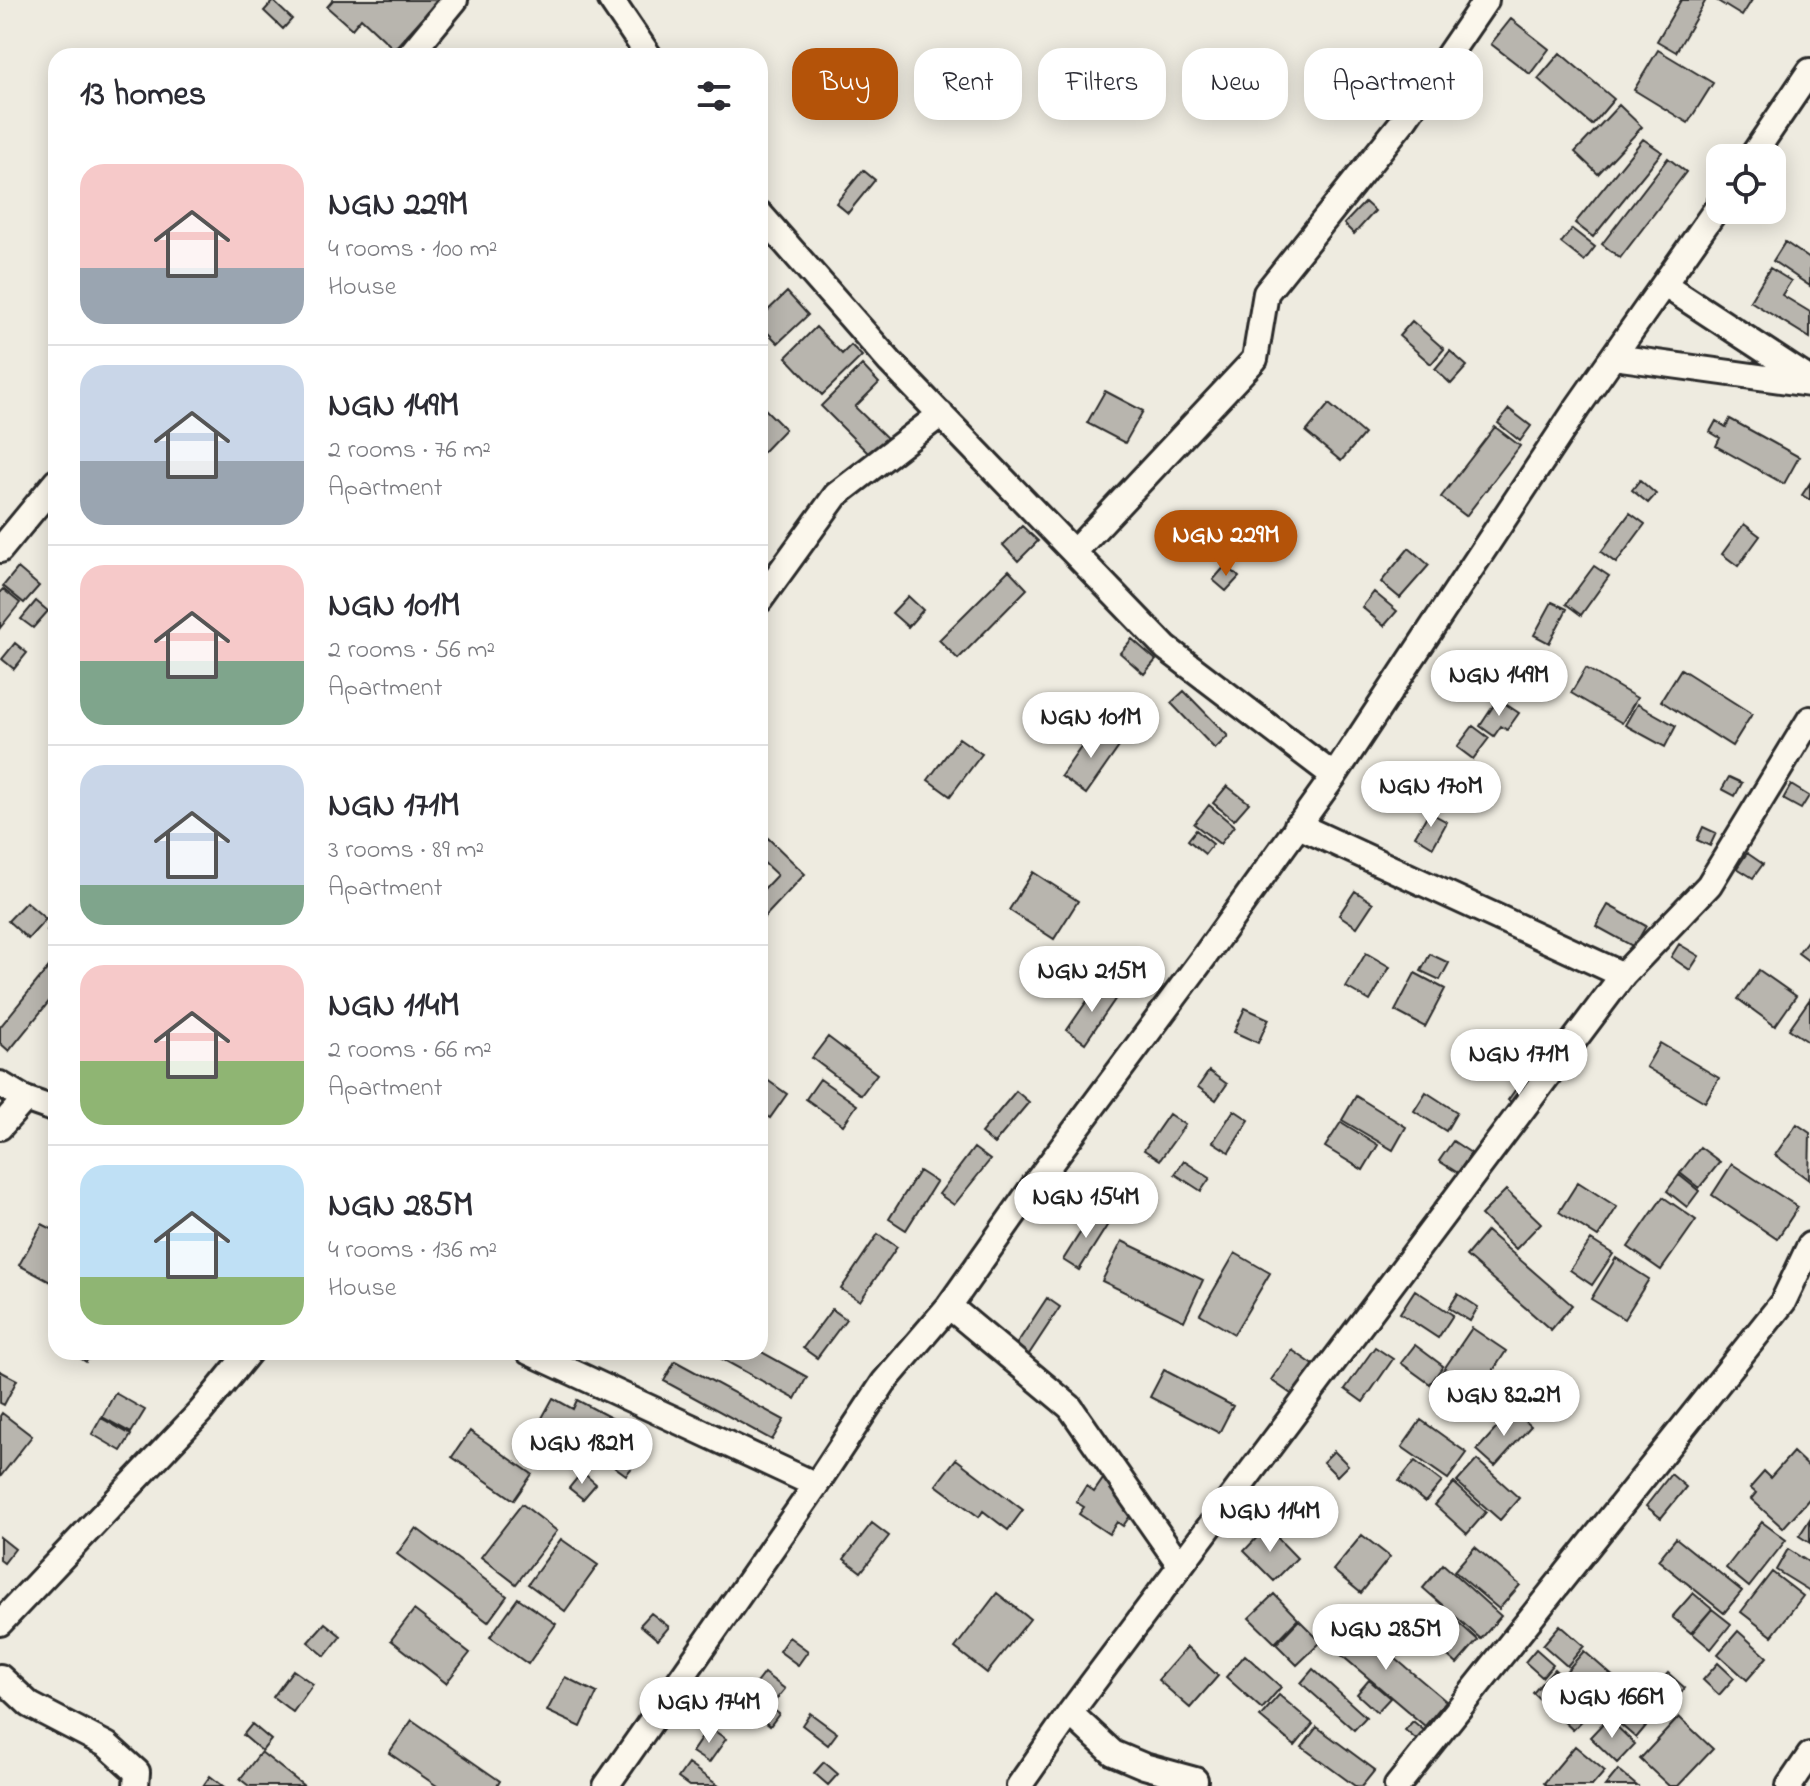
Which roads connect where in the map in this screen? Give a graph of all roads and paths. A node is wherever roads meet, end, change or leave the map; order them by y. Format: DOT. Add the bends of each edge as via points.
graph roads {
  1 [pos="455,0"];
  2 [pos="611,0"];
  3 [pos="1486,0"];
  4 [pos="416,48"];
  5 [pos="644,48"];
  6 [pos="1810,71"];
  7 [pos="1760,144"];
  8 [pos="1706,224"];
  9 [pos="768,227"];
  10 [pos="1665,285"];
  11 [pos="1614,357"];
  12 [pos="1810,382"];
  13 [pos="941,414"];
  14 [pos="48,492"];
  15 [pos="0,550"];
  16 [pos="1074,552"];
  17 [pos="768,589"];
  18 [pos="1810,719"];
  19 [pos="1334,776"];
  20 [pos="1297,825"];
  21 [pos="1623,975"];
  22 [pos="0,1084"];
  23 [pos="25,1099"];
  24 [pos="48,1107"];
  25 [pos="0,1127"];
  26 [pos="1810,1245"];
  27 [pos="949,1306"];
  28 [pos="242,1360"];
  29 [pos="546,1360"];
  30 [pos="816,1485"];
  31 [pos="1180,1565"];
  32 [pos="0,1623"];
  33 [pos="0,1677"];
  34 [pos="1070,1713"];
  35 [pos="1810,1755"];
  36 [pos="1195,1780"];
  37 [pos="136,1786"];
  38 [pos="606,1786"];
  39 [pos="1019,1786"];
  40 [pos="1397,1786"];
  41 [pos="1789,1786"];
  1 -- 4 [label="street"];
  2 -- 5 [label="street"];
  3 -- 16 [label="street" via="1404,120 1266,293 1255,359"];
  6 -- 7 [label="street"];
  8 -- 10 [label="street"];
  9 -- 13 [label="street"];
  10 -- 11 [label="street"];
  10 -- 12 [label="street"];
  11 -- 12 [label="street"];
  11 -- 19 [label="street"];
  13 -- 16 [label="street"];
  13 -- 17 [label="street" via="836,495"];
  14 -- 15 [label="street"];
  16 -- 19 [label="street" via="1166,648"];
  18 -- 21 [label="street" via="1709,885"];
  19 -- 20 [label="street"];
  20 -- 21 [label="street"];
  20 -- 27 [label="street"];
  21 -- 31 [label="street"];
  22 -- 23 [label="street"];
  23 -- 24 [label="street"];
  23 -- 25 [label="street"];
  26 -- 40 [label="street" via="1783,1302"];
  27 -- 30 [label="street" via="884,1382"];
  27 -- 31 [label="street" via="1070,1407"];
  28 -- 32 [label="street" via="201,1411"];
  29 -- 30 [label="street"];
  30 -- 38 [label="street"];
  31 -- 34 [label="street"];
  33 -- 37 [label="street" via="30,1705 107,1745 137,1772"];
  34 -- 36 [label="street" via="1113,1753"];
  34 -- 39 [label="street"];
  35 -- 41 [label="street"];
}
